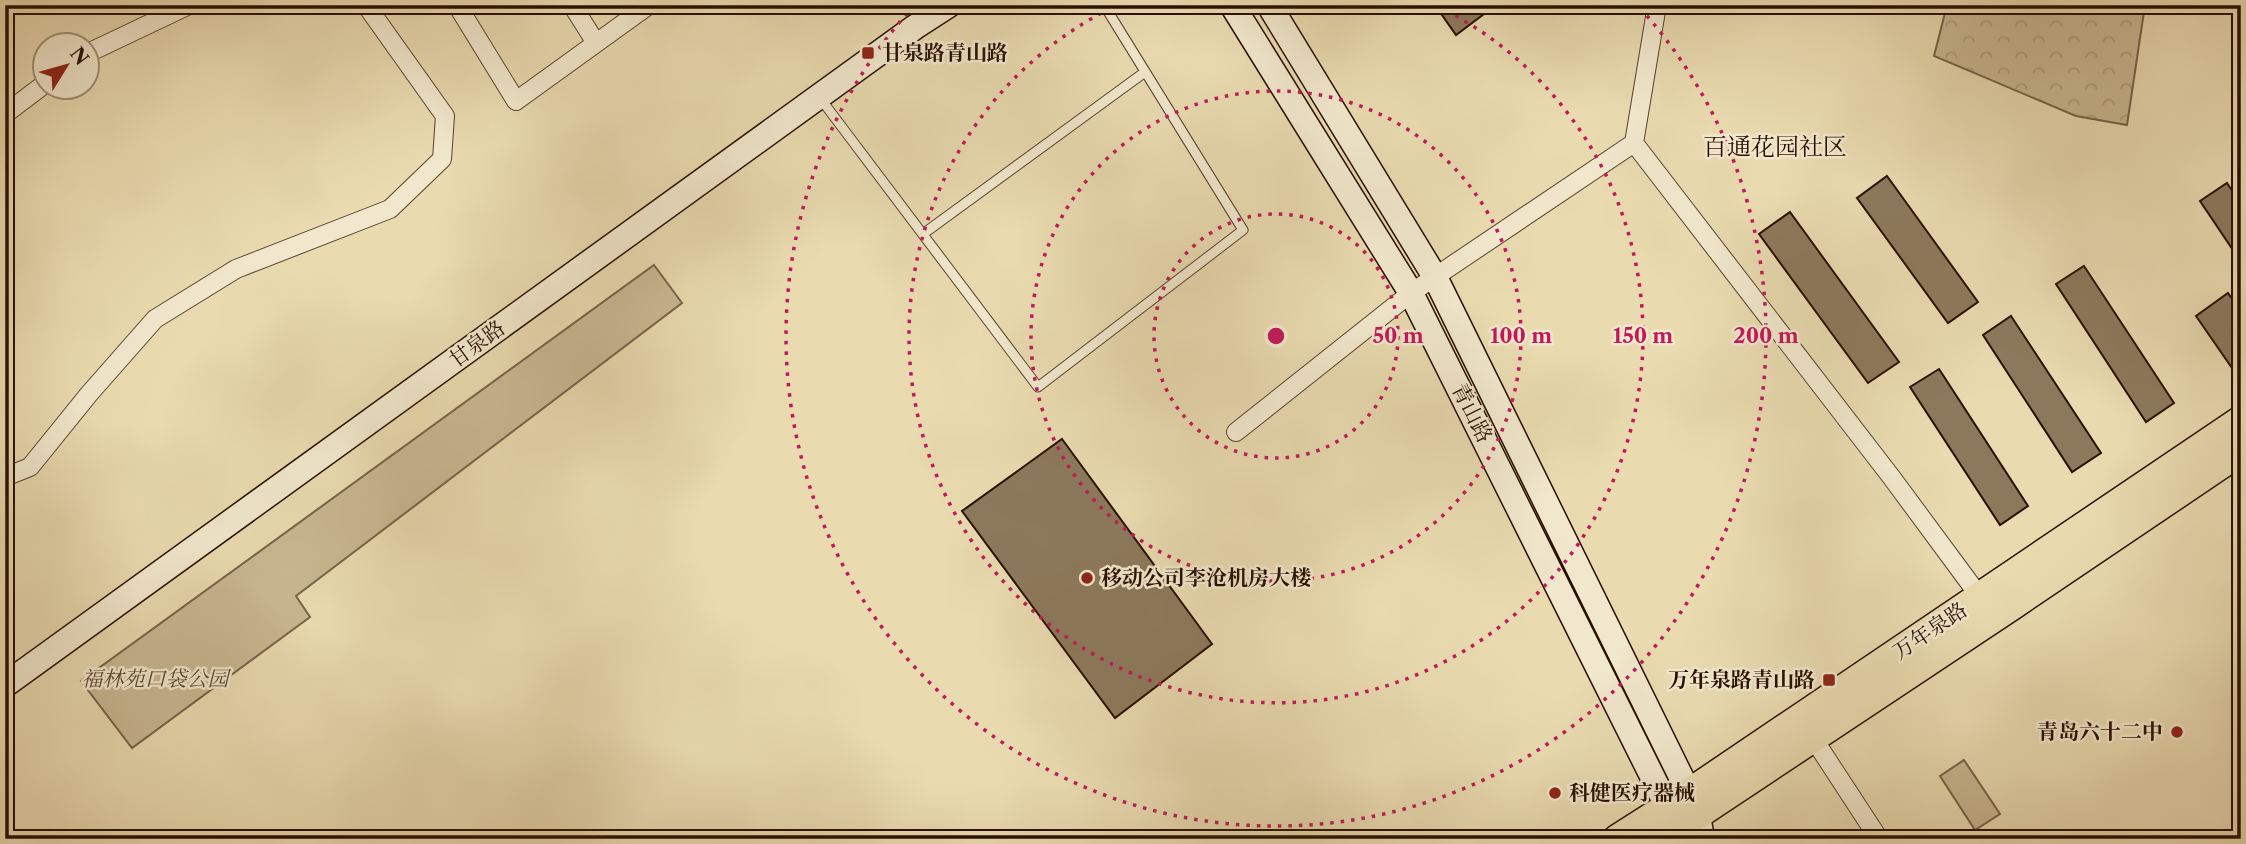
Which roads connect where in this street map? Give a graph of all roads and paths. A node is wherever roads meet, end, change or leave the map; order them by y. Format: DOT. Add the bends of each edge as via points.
graph roads {
  1 [pos="189,5"];
  2 [pos="366,5"];
  3 [pos="457,5"];
  4 [pos="572,5"];
  5 [pos="649,5"];
  6 [pos="1104,5"];
  7 [pos="1232,5"];
  8 [pos="1269,5"];
  9 [pos="1657,5"];
  10 [pos="933,10"];
  11 [pos="596,43"];
  12 [pos="102,46"];
  13 [pos="1145,72"];
  14 [pos="32,94"];
  15 [pos="819,97"];
  16 [pos="5,114"];
  17 [pos="1634,143"];
  18 [pos="923,234"];
  19 [pos="1435,277"];
  20 [pos="1411,293"];
  21 [pos="2241,420"];
  22 [pos="1236,432"];
  23 [pos="2241,451"];
  24 [pos="5,477"];
  25 [pos="1979,597"];
  26 [pos="5,685"];
  27 [pos="1813,738"];
  28 [pos="1682,823"];
  29 [pos="1617,839"];
  30 [pos="1879,839"];
  1 -- 12 [label="street"];
  2 -- 24 [label="street" via="445,116 442,159 390,209 236,269 155,319 30,467"];
  3 -- 11 [label="street" via="516,100"];
  4 -- 11 [label="street"];
  5 -- 11 [label="street"];
  6 -- 13 [label="lane"];
  7 -- 20 [label="main road, 青山路"];
  8 -- 19 [label="main road, 青山路"];
  9 -- 17 [label="street"];
  10 -- 15 [label="main road, 甘泉路"];
  13 -- 18 [label="lane"];
  13 -- 18 [label="lane" via="1243,230 1038,387"];
  14 -- 16 [label="street"];
  15 -- 18 [label="lane"];
  15 -- 26 [label="main road, 甘泉路"];
  17 -- 19 [label="street"];
  17 -- 25 [label="street"];
  19 -- 20 [label="street"];
  19 -- 28 [label="main road, 青山路"];
  20 -- 22 [label="street"];
  20 -- 28 [label="main road, 青山路"];
  21 -- 25 [label="main road, 万年泉路"];
  23 -- 27 [label="main road, 万年泉路"];
  25 -- 28 [label="main road, 万年泉路"];
  27 -- 28 [label="main road, 万年泉路"];
  27 -- 30 [label="street"];
  28 -- 29 [label="main road, 万年泉路"];
}
